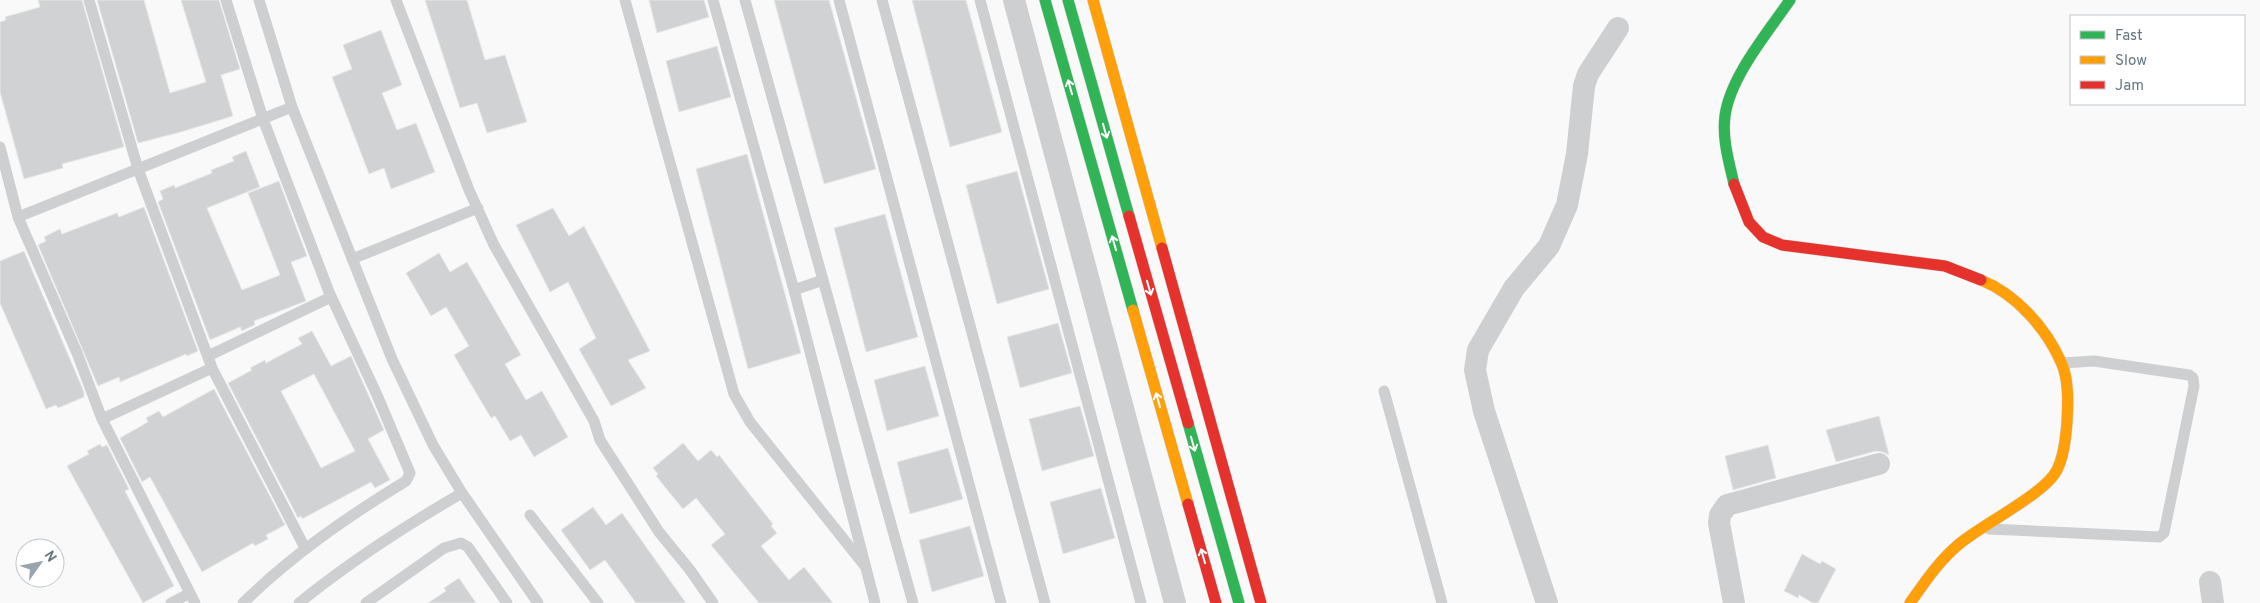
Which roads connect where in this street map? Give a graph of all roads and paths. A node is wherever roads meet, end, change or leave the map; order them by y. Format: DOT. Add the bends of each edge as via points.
graph roads {
  1 [pos="89,0"];
  2 [pos="226,0"];
  3 [pos="259,0"];
  4 [pos="396,0"];
  5 [pos="625,0"];
  6 [pos="713,0"];
  7 [pos="745,0"];
  8 [pos="839,0"];
  9 [pos="882,0"];
  10 [pos="980,0"];
  11 [pos="1014,0"];
  12 [pos="1045,0"];
  13 [pos="1068,0"];
  14 [pos="1093,0"];
  15 [pos="1790,0"];
  16 [pos="1618,28"];
  17 [pos="292,107"];
  18 [pos="263,119"];
  19 [pos="0,147"];
  20 [pos="138,169"];
  21 [pos="478,208"];
  22 [pos="18,217"];
  23 [pos="352,259"];
  24 [pos="823,280"];
  25 [pos="794,290"];
  26 [pos="331,297"];
  27 [pos="208,356"];
  28 [pos="2062,363"];
  29 [pos="212,368"];
  30 [pos="1384,392"];
  31 [pos="102,419"];
  32 [pos="1879,464"];
  33 [pos="462,493"];
  34 [pos="530,515"];
  35 [pos="1982,528"];
  36 [pos="304,548"];
  37 [pos="865,566"];
  38 [pos="192,598"];
  39 [pos="171,603"];
  40 [pos="243,603"];
  41 [pos="299,603"];
  42 [pos="366,603"];
  43 [pos="507,603"];
  44 [pos="538,603"];
  45 [pos="598,603"];
  46 [pos="713,603"];
  47 [pos="875,603"];
  48 [pos="913,603"];
  49 [pos="1001,603"];
  50 [pos="1045,603"];
  51 [pos="1141,603"];
  52 [pos="1175,603"];
  53 [pos="1216,603"];
  54 [pos="1238,603"];
  55 [pos="1261,603"];
  56 [pos="1442,603"];
  57 [pos="1547,603"];
  58 [pos="1734,603"];
  59 [pos="1910,603"];
  1 -- 20 [label="lane"];
  2 -- 18 [label="lane"];
  3 -- 17 [label="lane"];
  4 -- 21 [label="lane"];
  5 -- 37 [label="lane" via="734,394 750,422"];
  6 -- 25 [label="lane"];
  7 -- 24 [label="lane"];
  8 -- 49 [label="lane"];
  9 -- 50 [label="lane"];
  10 -- 51 [label="lane"];
  11 -- 52 [label="street"];
  53 -- 12 [label="street, one-way"];
  13 -- 54 [label="street, one-way"];
  14 -- 55 [label="street"];
  15 -- 28 [label="street" via="1738,76 1725,115 1726,142 1735,190 1749,222 1763,237 1782,245 1945,266 1991,284 2024,310 2044,333"];
  16 -- 57 [label="street" via="1588,74 1584,86 1572,184 1559,226 1549,246 1514,288 1478,350 1475,370 1484,411"];
  17 -- 18 [label="lane"];
  17 -- 23 [label="lane"];
  18 -- 20 [label="lane"];
  18 -- 26 [label="lane"];
  19 -- 22 [label="lane"];
  20 -- 22 [label="lane"];
  20 -- 27 [label="lane"];
  21 -- 23 [label="lane"];
  21 -- 46 [label="lane" via="494,245 594,421 600,440 659,532"];
  22 -- 31 [label="lane"];
  23 -- 33 [label="lane" via="392,359 433,445"];
  24 -- 25 [label="lane"];
  24 -- 48 [label="lane"];
  25 -- 37 [label="lane"];
  26 -- 27 [label="lane"];
  26 -- 36 [label="lane" via="410,473 406,481"];
  27 -- 29 [label="lane"];
  28 -- 35 [label="street" via="2068,399 2066,436 2057,470 2041,487"];
  28 -- 35 [label="lane" via="2094,361 2193,378 2164,533 2159,537"];
  29 -- 31 [label="lane"];
  29 -- 36 [label="lane"];
  30 -- 56 [label="lane"];
  31 -- 38 [label="lane"];
  32 -- 58 [label="street" via="1722,509 1719,523"];
  33 -- 41 [label="lane" via="397,531"];
  33 -- 44 [label="lane"];
  34 -- 45 [label="lane"];
  35 -- 59 [label="street" via="1935,567"];
  36 -- 40 [label="lane"];
  37 -- 47 [label="lane"];
  38 -- 39 [label="lane"];
  42 -- 43 [label="lane" via="454,543 468,547"];
}
